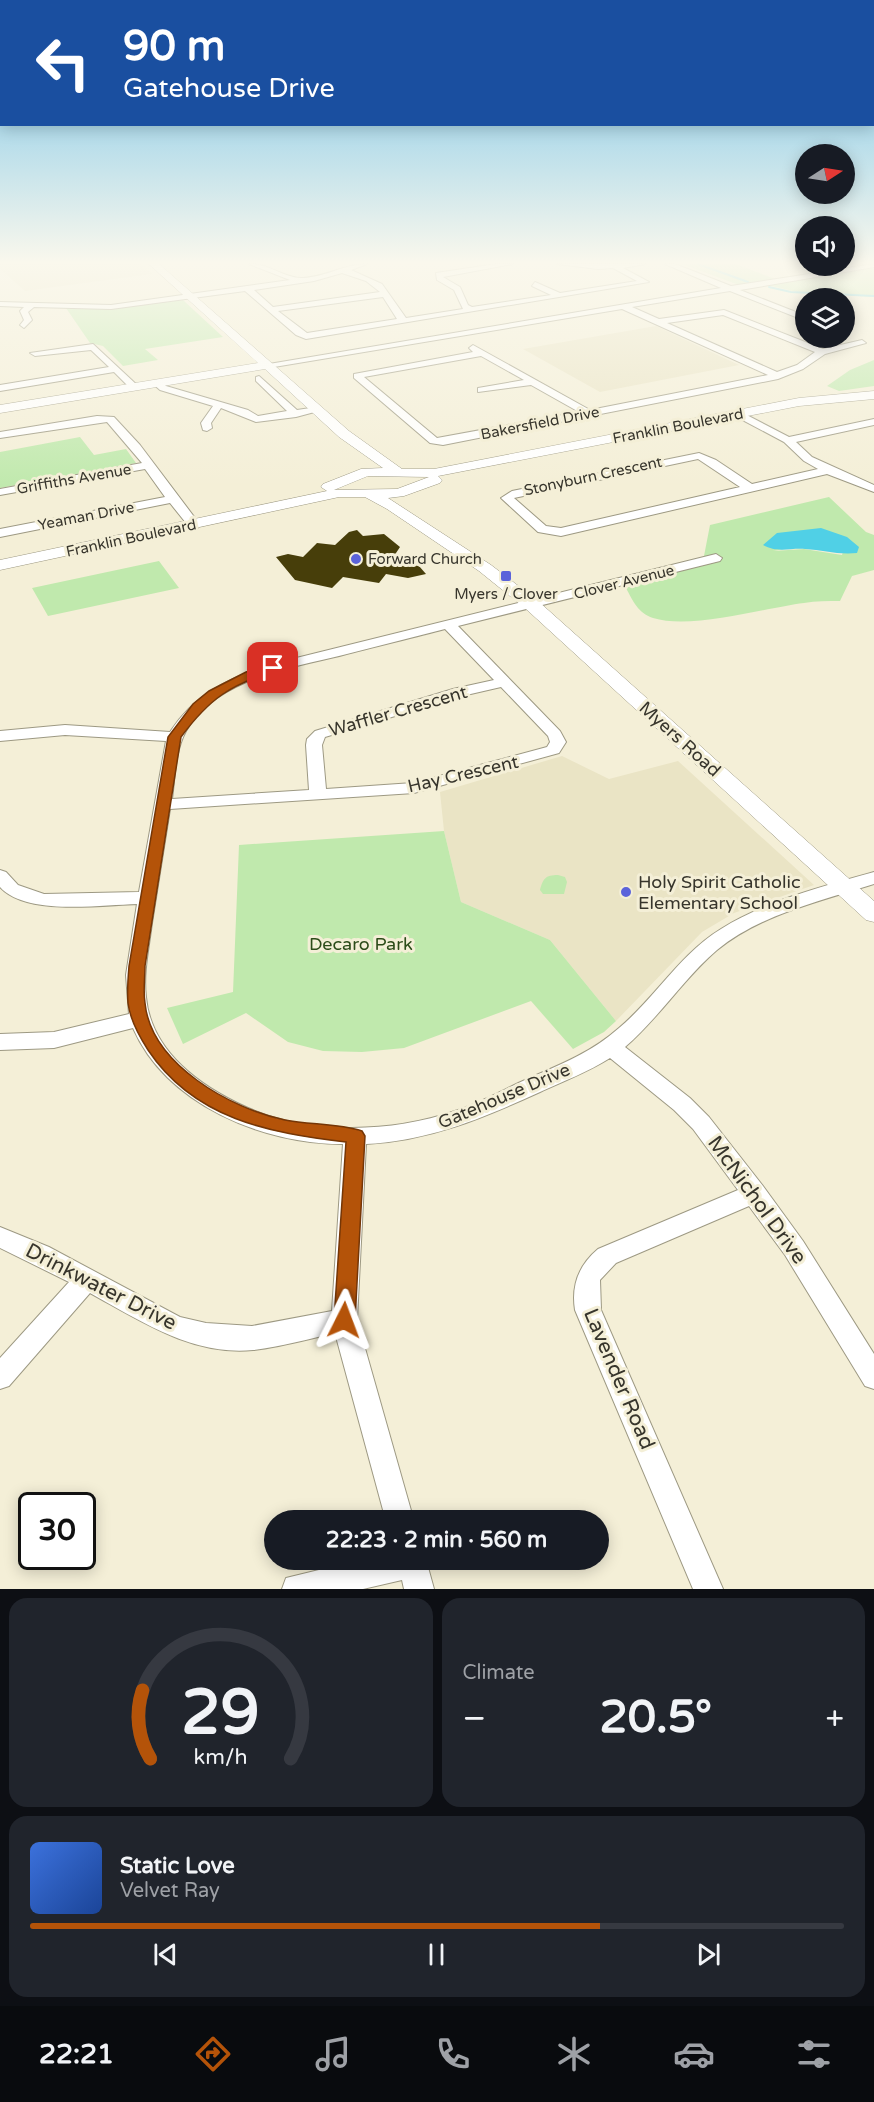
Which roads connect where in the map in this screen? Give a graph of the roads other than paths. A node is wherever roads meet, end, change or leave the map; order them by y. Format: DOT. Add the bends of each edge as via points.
graph roads {
  1 [pos="238,338"];
  2 [pos="432,338"];
  3 [pos="456,338"];
  4 [pos="694,338"];
  5 [pos="788,338"];
  6 [pos="855,340"];
  7 [pos="862,343"];
  8 [pos="874,348"];
  9 [pos="822,352"];
  10 [pos="35,353"];
  11 [pos="482,353"];
  12 [pos="268,365"];
  13 [pos="116,369"];
  14 [pos="778,376"];
  15 [pos="259,379"];
  16 [pos="532,382"];
  17 [pos="157,383"];
  18 [pos="134,387"];
  19 [pos="0,388"];
  20 [pos="481,390"];
  21 [pos="874,393"];
  22 [pos="218,405"];
  23 [pos="0,409"];
  24 [pos="317,410"];
  25 [pos="588,413"];
  26 [pos="296,414"];
  27 [pos="739,414"];
  28 [pos="874,422"];
  29 [pos="207,428"];
  30 [pos="344,434"];
  31 [pos="0,435"];
  32 [pos="788,440"];
  33 [pos="511,459"];
  34 [pos="148,465"];
  35 [pos="828,470"];
  36 [pos="399,472"];
  37 [pos="356,476"];
  38 [pos="750,488"];
  39 [pos="408,489"];
  40 [pos="874,489"];
  41 [pos="0,492"];
  42 [pos="367,494"];
  43 [pos="172,499"];
  44 [pos="262,510"];
  45 [pos="194,525"];
  46 [pos="0,533"];
  47 [pos="716,558"];
  48 [pos="0,565"];
  49 [pos="484,568"];
  50 [pos="532,605"];
  51 [pos="448,624"];
  52 [pos="503,682"];
  53 [pos="0,736"];
  54 [pos="175,737"];
  55 [pos="318,795"];
  56 [pos="164,804"];
  57 [pos="0,876"];
  58 [pos="874,878"];
  59 [pos="845,888"];
  60 [pos="147,898"];
  61 [pos="874,914"];
  62 [pos="139,1019"];
  63 [pos="0,1042"];
  64 [pos="611,1047"];
  65 [pos="355,1136"];
  66 [pos="754,1193"];
  67 [pos="0,1236"];
  68 [pos="86,1280"];
  69 [pos="344,1320"];
  70 [pos="0,1377"];
  71 [pos="874,1377"];
  72 [pos="397,1510"];
  73 [pos="414,1571"];
  74 [pos="297,1589"];
  75 [pos="708,1589"];
  1 -- 12 [label="main road"];
  2 -- 12 [label="street"];
  3 -- 11 [label="street"];
  4 -- 14 [label="street"];
  5 -- 9 [label="street"];
  6 -- 7 [label="street"];
  7 -- 8 [label="street"];
  7 -- 9 [label="street, Bakersfield Drive"];
  9 -- 14 [label="street, Bakersfield Drive"];
  10 -- 13 [label="street" via="90,346"];
  11 -- 16 [label="street"];
  11 -- 25 [label="street, Bakersfield Drive" via="357,375 435,441 453,441"];
  12 -- 17 [label="main road"];
  12 -- 24 [label="main road"];
  13 -- 18 [label="street"];
  13 -- 19 [label="street"];
  14 -- 25 [label="street, Bakersfield Drive"];
  15 -- 26 [label="street"];
  16 -- 20 [label="street"];
  16 -- 25 [label="street"];
  17 -- 18 [label="main road"];
  17 -- 22 [label="street"];
  18 -- 23 [label="main road"];
  21 -- 27 [label="main road, Franklin Boulevard"];
  22 -- 26 [label="street" via="256,419"];
  22 -- 29 [label="street" via="206,423"];
  24 -- 26 [label="street"];
  24 -- 30 [label="main road"];
  27 -- 32 [label="street"];
  27 -- 33 [label="main road, Franklin Boulevard"];
  28 -- 32 [label="street"];
  30 -- 36 [label="main road"];
  30 -- 37 [label="main road" via="367,463"];
  31 -- 34 [label="street" via="110,419"];
  32 -- 35 [label="street" via="808,459"];
  33 -- 36 [label="main road, Franklin Boulevard" via="434,473"];
  33 -- 39 [label="main road, Franklin Boulevard"];
  34 -- 41 [label="street, Griffiths Avenue"];
  34 -- 43 [label="street"];
  35 -- 38 [label="street, Stonyburn Crescent"];
  35 -- 40 [label="street"];
  36 -- 37 [label="main road, Franklin Boulevard" via="381,470"];
  36 -- 39 [label="main road, Myers Road" via="412,479"];
  37 -- 42 [label="main road" via="352,486"];
  37 -- 44 [label="main road, Franklin Boulevard"];
  38 -- 38 [label="street, Stonyburn Crescent" via="710,459 699,456 507,498 542,529 561,532"];
  39 -- 42 [label="main road, Franklin Boulevard" via="389,495"];
  39 -- 49 [label="main road, Myers Road" via="403,500 407,507 476,557"];
  42 -- 44 [label="main road, Franklin Boulevard" via="343,492"];
  42 -- 49 [label="main road, Myers Road" via="392,506"];
  43 -- 45 [label="street"];
  43 -- 46 [label="street, Yeaman Drive"];
  44 -- 45 [label="main road, Franklin Boulevard"];
  45 -- 48 [label="main road, Franklin Boulevard"];
  47 -- 50 [label="street, Clover Avenue"];
  49 -- 50 [label="main road, Myers Road"];
  50 -- 51 [label="street, Gatehouse Drive"];
  50 -- 59 [label="main road, Myers Road"];
  51 -- 52 [label="street, Hay Crescent"];
  51 -- 54 [label="street, Gatehouse Drive" via="250,675 197,707"];
  52 -- 55 [label="street, Waffler Crescent" via="320,734 314,745"];
  52 -- 55 [label="street, Hay Crescent" via="555,734 558,742 553,750 423,786"];
  53 -- 54 [label="street" via="65,730"];
  54 -- 56 [label="street, Gatehouse Drive"];
  55 -- 56 [label="street, Hay Crescent"];
  56 -- 60 [label="street, Gatehouse Drive"];
  57 -- 60 [label="street" via="12,889 43,900"];
  58 -- 59 [label="street, Gatehouse Drive"];
  59 -- 61 [label="main road, Myers Road"];
  59 -- 64 [label="street, Gatehouse Drive" via="754,920 717,941 649,1014"];
  60 -- 62 [label="street, Gatehouse Drive" via="136,978"];
  62 -- 63 [label="street" via="54,1040"];
  62 -- 65 [label="street, Gatehouse Drive" via="166,1064 223,1106 285,1128"];
  64 -- 65 [label="street, Gatehouse Drive" via="454,1120 411,1130"];
  64 -- 66 [label="street, McNichol Drive" via="692,1113"];
  65 -- 69 [label="street"];
  66 -- 71 [label="street, McNichol Drive" via="794,1248"];
  66 -- 75 [label="street, Lavender Road" via="607,1256 587,1277 584,1293"];
  67 -- 68 [label="street, Drinkwater Drive"];
  68 -- 69 [label="street, Drinkwater Drive" via="175,1327 206,1335 252,1338"];
  68 -- 70 [label="street"];
  69 -- 72 [label="street"];
  73 -- 74 [label="street"];
}
